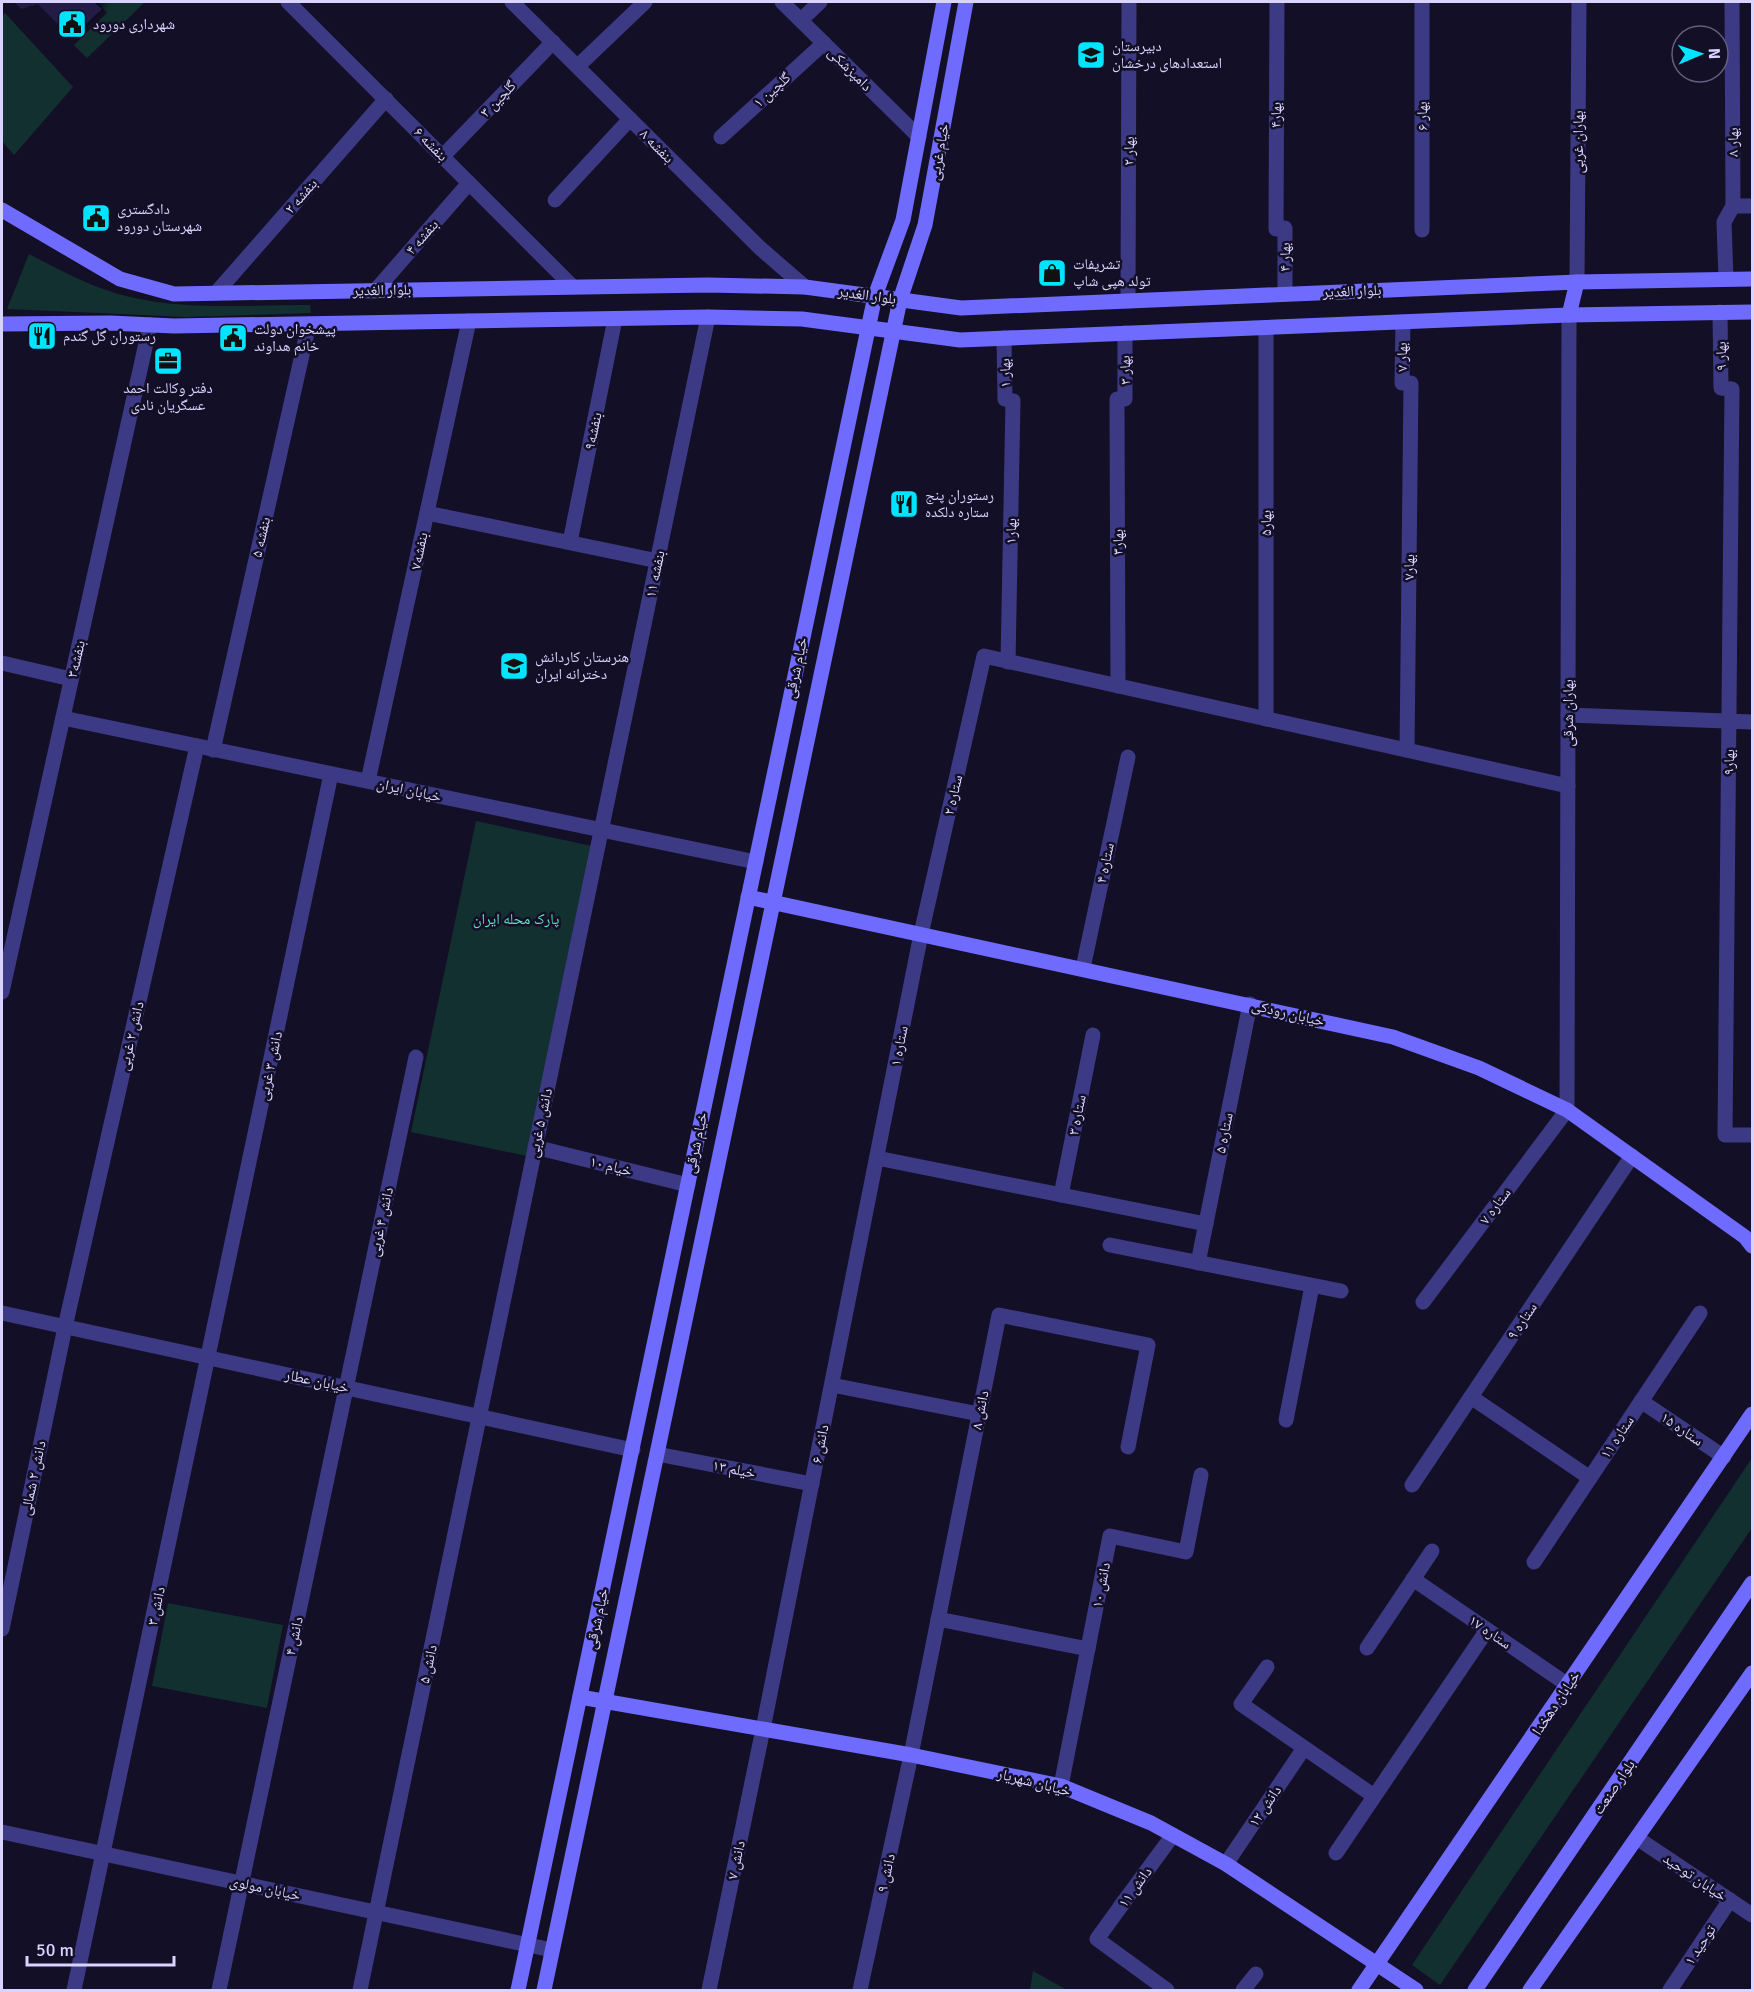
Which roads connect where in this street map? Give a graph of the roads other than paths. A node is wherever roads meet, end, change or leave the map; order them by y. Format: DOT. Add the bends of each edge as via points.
graph roads {
  1 [pos="512,2"];
  2 [pos="645,2"];
  3 [pos="782,2"];
  4 [pos="820,2"];
  5 [pos="944,2"];
  6 [pos="966,2"];
  7 [pos="1129,2"];
  8 [pos="1277,2"];
  9 [pos="1422,2"];
  10 [pos="1579,2"];
  11 [pos="1732,2"];
  12 [pos="299,5"];
  13 [pos="801,20"];
  14 [pos="553,42"];
  15 [pos="824,43"];
  16 [pos="578,66"];
  17 [pos="386,99"];
  18 [pos="630,119"];
  19 [pos="721,137"];
  20 [pos="919,137"];
  21 [pos="443,156"];
  22 [pos="469,183"];
  23 [pos="555,200"];
  24 [pos="1733,206"];
  25 [pos="1752,206"];
  26 [pos="2,210"];
  27 [pos="1276,229"];
  28 [pos="1422,230"];
  29 [pos="1726,279"];
  30 [pos="1752,279"];
  31 [pos="1577,282"];
  32 [pos="573,287"];
  33 [pos="805,287"];
  34 [pos="375,291"];
  35 [pos="216,293"];
  36 [pos="1285,294"];
  37 [pos="875,296"];
  38 [pos="900,300"];
  39 [pos="1128,301"];
  40 [pos="1720,312"];
  41 [pos="1752,312"];
  42 [pos="1569,315"];
  43 [pos="708,317"];
  44 [pos="615,319"];
  45 [pos="469,321"];
  46 [pos="1403,322"];
  47 [pos="2,324"];
  48 [pos="309,324"];
  49 [pos="150,325"];
  50 [pos="868,328"];
  51 [pos="1266,328"];
  52 [pos="893,331"];
  53 [pos="1125,333"];
  54 [pos="1004,338"];
  55 [pos="1411,383"];
  56 [pos="1732,389"];
  57 [pos="1117,399"];
  58 [pos="1013,401"];
  59 [pos="427,513"];
  60 [pos="570,542"];
  61 [pos="658,561"];
  62 [pos="1008,662"];
  63 [pos="2,663"];
  64 [pos="71,680"];
  65 [pos="1118,686"];
  66 [pos="1568,715"];
  67 [pos="63,718"];
  68 [pos="1266,719"];
  69 [pos="1729,721"];
  70 [pos="1752,722"];
  71 [pos="197,746"];
  72 [pos="213,750"];
  73 [pos="1407,750"];
  74 [pos="1128,757"];
  75 [pos="331,774"];
  76 [pos="368,782"];
  77 [pos="1568,786"];
  78 [pos="602,830"];
  79 [pos="756,862"];
  80 [pos="748,897"];
  81 [pos="773,902"];
  82 [pos="921,934"];
  83 [pos="1083,968"];
  84 [pos="2,992"];
  85 [pos="1250,1004"];
  86 [pos="1093,1035"];
  87 [pos="416,1057"];
  88 [pos="1567,1110"];
  89 [pos="1752,1135"];
  90 [pos="536,1147"];
  91 [pos="1632,1156"];
  92 [pos="877,1158"];
  93 [pos="688,1185"];
  94 [pos="712,1191"];
  95 [pos="1061,1195"];
  96 [pos="1206,1224"];
  97 [pos="1110,1245"];
  98 [pos="1752,1246"];
  99 [pos="1198,1263"];
  100 [pos="1312,1286"];
  101 [pos="1341,1291"];
  102 [pos="1423,1302"];
  103 [pos="2,1313"];
  104 [pos="1700,1313"];
  105 [pos="65,1327"];
  106 [pos="208,1358"];
  107 [pos="832,1385"];
  108 [pos="346,1388"];
  109 [pos="1471,1397"];
  110 [pos="1641,1401"];
  111 [pos="979,1414"];
  112 [pos="1752,1414"];
  113 [pos="479,1416"];
  114 [pos="1286,1420"];
  115 [pos="1128,1447"];
  116 [pos="633,1450"];
  117 [pos="657,1454"];
  118 [pos="1724,1457"];
  119 [pos="1201,1475"];
  120 [pos="1590,1478"];
  121 [pos="812,1484"];
  122 [pos="1412,1485"];
  123 [pos="1432,1551"];
  124 [pos="1534,1562"];
  125 [pos="1413,1579"];
  126 [pos="1752,1583"];
  127 [pos="939,1619"];
  128 [pos="2,1629"];
  129 [pos="1487,1630"];
  130 [pos="1367,1648"];
  131 [pos="1088,1649"];
  132 [pos="1267,1667"];
  133 [pos="1752,1673"];
  134 [pos="1568,1685"];
  135 [pos="580,1697"];
  136 [pos="604,1702"];
  137 [pos="764,1729"];
  138 [pos="1304,1748"];
  139 [pos="912,1755"];
  140 [pos="1061,1786"];
  141 [pos="1374,1796"];
  142 [pos="2,1832"];
  143 [pos="1173,1835"];
  144 [pos="1637,1838"];
  145 [pos="1335,1853"];
  146 [pos="103,1854"];
  147 [pos="1226,1864"];
  148 [pos="242,1883"];
  149 [pos="1126,1899"];
  150 [pos="1730,1900"];
  151 [pos="376,1912"];
  152 [pos="1752,1915"];
  153 [pos="1097,1939"];
  154 [pos="528,1945"];
  155 [pos="552,1950"];
  156 [pos="1377,1965"];
  157 [pos="1256,1974"];
  158 [pos="74,1990"];
  159 [pos="219,1990"];
  160 [pos="360,1990"];
  161 [pos="518,1990"];
  162 [pos="544,1990"];
  163 [pos="709,1990"];
  164 [pos="860,1990"];
  165 [pos="1167,1990"];
  166 [pos="1244,1990"];
  167 [pos="1359,1990"];
  168 [pos="1416,1990"];
  169 [pos="1475,1990"];
  170 [pos="1530,1990"];
  171 [pos="1670,1990"];
  1 -- 14 [label="street, بنفشه ۸"];
  2 -- 16 [label="street"];
  3 -- 13 [label="street, دامپزشکی"];
  4 -- 13 [label="street"];
  5 -- 20 [label="street, خیام غربی"];
  6 -- 38 [label="street, خیام غربی" via="925,225"];
  7 -- 39 [label="street, بهار ۲"];
  8 -- 27 [label="street, بهار۴"];
  9 -- 28 [label="street, بهار ۶"];
  10 -- 31 [label="street, بهاران غربی"];
  11 -- 24 [label="street, بهار ۸"];
  12 -- 17 [label="street, بنفشه ۶"];
  13 -- 15 [label="street, دامپزشکی"];
  14 -- 16 [label="street, بنفشه ۸"];
  14 -- 21 [label="street, گلچین ۳"];
  15 -- 19 [label="street, گلچین ۱"];
  15 -- 20 [label="street, دامپزشکی"];
  16 -- 18 [label="street, بنفشه ۸"];
  17 -- 21 [label="street, بنفشه ۶"];
  17 -- 35 [label="street, بنفشه ۲"];
  18 -- 23 [label="street"];
  18 -- 33 [label="street, بنفشه ۸" via="760,248"];
  20 -- 37 [label="street, خیام غربی" via="903,220"];
  21 -- 22 [label="street, بنفشه ۶"];
  22 -- 32 [label="street, بنفشه ۶"];
  22 -- 34 [label="street, بنفشه ۴"];
  24 -- 25 [label="street"];
  24 -- 29 [label="street, بهار ۸" via="1724,222"];
  26 -- 35 [label="street, بلوار الغدیر" via="120,279 174,294"];
  27 -- 36 [label="street, بهار ۴" via="1285,228"];
  29 -- 30 [label="street, بلوار الغدیر"];
  29 -- 31 [label="street, بلوار الغدیر"];
  31 -- 36 [label="street, بلوار الغدیر"];
  31 -- 42 [label="street"];
  32 -- 33 [label="street, بلوار الغدیر"];
  32 -- 34 [label="street, بلوار الغدیر"];
  33 -- 37 [label="street, بلوار الغدیر"];
  34 -- 35 [label="street, بلوار الغدیر"];
  36 -- 39 [label="street, بلوار الغدیر"];
  37 -- 38 [label="street, بلوار الغدیر"];
  37 -- 50 [label="street, خیام شرقی"];
  38 -- 39 [label="street, بلوار الغدیر" via="961,308"];
  38 -- 52 [label="street, خیام غربی"];
  40 -- 41 [label="street"];
  40 -- 42 [label="street"];
  40 -- 56 [label="street, بهار ۹" via="1721,388"];
  42 -- 46 [label="street"];
  42 -- 66 [label="street, بهاران شرقی"];
  43 -- 44 [label="street"];
  43 -- 50 [label="street" via="802,319"];
  43 -- 61 [label="street, بنفشه ۱۱"];
  44 -- 45 [label="street"];
  44 -- 60 [label="street, بنفشه۹"];
  45 -- 48 [label="street"];
  45 -- 59 [label="street, بنفشه۷"];
  46 -- 51 [label="street"];
  46 -- 55 [label="street, بهار ۷" via="1402,383"];
  47 -- 49 [label="street"];
  48 -- 49 [label="street"];
  48 -- 72 [label="street, بنفشه ۵"];
  49 -- 64 [label="street, بنفشه۳"];
  50 -- 52 [label="street"];
  50 -- 79 [label="street, خیام شرقی"];
  51 -- 53 [label="street"];
  51 -- 68 [label="street, بهار۵"];
  52 -- 54 [label="street" via="960,340"];
  52 -- 81 [label="street, خیام شرقی"];
  53 -- 54 [label="street"];
  53 -- 57 [label="street, بهار ۳" via="1125,399"];
  54 -- 58 [label="street, بهار ۱" via="1005,399"];
  55 -- 73 [label="street, بهار۷"];
  56 -- 69 [label="street, بهار۹"];
  57 -- 65 [label="street, بهار۳"];
  58 -- 62 [label="street, بهار۱"];
  59 -- 60 [label="street"];
  59 -- 76 [label="street, بنفشه۷"];
  60 -- 61 [label="street"];
  61 -- 78 [label="street, بنفشه ۱۱"];
  62 -- 65 [label="street"];
  62 -- 82 [label="street, ستاره ۲" via="984,656"];
  63 -- 64 [label="street"];
  64 -- 67 [label="street, بنفشه۳"];
  65 -- 68 [label="street"];
  66 -- 69 [label="street"];
  66 -- 77 [label="street, بهاران شرقی"];
  67 -- 71 [label="street, خیابان ایران"];
  67 -- 84 [label="street, بنفشه۳"];
  68 -- 73 [label="street"];
  69 -- 70 [label="street"];
  69 -- 89 [label="street, بهار۹" via="1725,1135"];
  71 -- 72 [label="street, خیابان ایران"];
  71 -- 105 [label="street, دانش ۲ غربی"];
  72 -- 75 [label="street, خیابان ایران"];
  73 -- 77 [label="street"];
  74 -- 83 [label="street, ستاره ۴"];
  75 -- 76 [label="street, خیابان ایران"];
  75 -- 106 [label="street, دانش ۳ غربی"];
  76 -- 78 [label="street, خیابان ایران"];
  77 -- 88 [label="street, بهاران شرقی"];
  78 -- 79 [label="street, خیابان ایران"];
  78 -- 90 [label="street, دانش ۵ غربی"];
  79 -- 80 [label="street, خیام شرقی"];
  80 -- 81 [label="street, خیابان رودکی"];
  80 -- 93 [label="street, خیام شرقی"];
  81 -- 82 [label="street, خیابان رودکی"];
  81 -- 94 [label="street, خیام شرقی"];
  82 -- 83 [label="street, خیابان رودکی"];
  82 -- 92 [label="street, ستاره ۱"];
  83 -- 85 [label="street, خیابان رودکی"];
  85 -- 88 [label="street, خیابان رودکی" via="1393,1037 1479,1068"];
  85 -- 96 [label="street, ستاره ۵"];
  86 -- 95 [label="street, ستاره ۳"];
  87 -- 108 [label="street, دانش ۴ غربی"];
  88 -- 91 [label="street, خیابان رودکی"];
  88 -- 102 [label="street, ستاره ۷"];
  90 -- 93 [label="street, خیام ۱۰"];
  90 -- 113 [label="street, دانش ۵ غربی"];
  91 -- 98 [label="street, خیابان رودکی"];
  91 -- 109 [label="street, ستاره ۹"];
  92 -- 95 [label="street"];
  92 -- 107 [label="street, دانش ۶"];
  93 -- 94 [label="street"];
  93 -- 116 [label="street, خیام شرقی"];
  94 -- 117 [label="street, خیام شرقی"];
  95 -- 96 [label="street"];
  96 -- 99 [label="street, ستاره ۵"];
  97 -- 99 [label="street"];
  99 -- 100 [label="street"];
  100 -- 101 [label="street"];
  100 -- 114 [label="street"];
  103 -- 105 [label="street, خیابان عطار"];
  104 -- 110 [label="street, ستاره ۱۱"];
  105 -- 106 [label="street, خیابان عطار"];
  105 -- 128 [label="street, دانش ۲ شمالی"];
  106 -- 108 [label="street, خیابان عطار"];
  106 -- 146 [label="street, دانش ۳"];
  107 -- 111 [label="street"];
  107 -- 121 [label="street, دانش ۶"];
  108 -- 113 [label="street, خیابان عطار"];
  108 -- 148 [label="street, دانش ۴"];
  109 -- 120 [label="street"];
  109 -- 122 [label="street, ستاره ۹"];
  110 -- 118 [label="street, ستاره ۱۵"];
  110 -- 120 [label="street, ستاره ۱۱"];
  111 -- 115 [label="street, دانش ۸" via="999,1315 1148,1346"];
  111 -- 127 [label="street, دانش ۸"];
  112 -- 118 [label="street, خیابان دهخدا"];
  113 -- 116 [label="street, خیابان عطار"];
  113 -- 151 [label="street, دانش ۵"];
  116 -- 117 [label="street"];
  116 -- 135 [label="street, خیام شرقی"];
  117 -- 121 [label="street, خیلم ۱۳"];
  117 -- 136 [label="street, خیام شرقی"];
  118 -- 134 [label="street, خیابان دهخدا"];
  119 -- 131 [label="street, دانش ۱۰" via="1186,1552 1110,1536"];
  120 -- 124 [label="street, ستاره ۱۱"];
  121 -- 137 [label="street, دانش ۶"];
  123 -- 125 [label="street"];
  125 -- 129 [label="street, ستاره ۱۷"];
  125 -- 130 [label="street"];
  126 -- 169 [label="street, بلوار صنعت"];
  127 -- 131 [label="street"];
  127 -- 139 [label="street, دانش ۸"];
  129 -- 134 [label="street, ستاره ۱۷"];
  129 -- 141 [label="street"];
  131 -- 140 [label="street, دانش ۱۰"];
  132 -- 138 [label="street" via="1241,1704"];
  133 -- 144 [label="street"];
  134 -- 156 [label="street, خیابان دهخدا"];
  135 -- 136 [label="street, خیابان شهریار"];
  135 -- 154 [label="street, خیام شرقی"];
  136 -- 137 [label="street, خیابان شهریار"];
  136 -- 155 [label="street, خیام شرقی"];
  137 -- 139 [label="street, خیابان شهریار"];
  137 -- 163 [label="street, دانش ۷"];
  138 -- 141 [label="street"];
  138 -- 147 [label="street, دانش ۱۲"];
  139 -- 140 [label="street, خیابان شهریار"];
  139 -- 164 [label="street, دانش ۹"];
  140 -- 143 [label="street, خیابان شهریار"];
  141 -- 145 [label="street"];
  142 -- 146 [label="street, خیابان مولوی"];
  143 -- 147 [label="street, خیابان شهریار"];
  143 -- 153 [label="street, دانش ۱۱"];
  144 -- 150 [label="street, خیابان توحید"];
  144 -- 170 [label="street"];
  146 -- 148 [label="street, خیابان مولوی"];
  146 -- 158 [label="street, دانش ۳"];
  147 -- 156 [label="street, خیابان شهریار"];
  148 -- 151 [label="street, خیابان مولوی"];
  148 -- 159 [label="street, دانش ۴"];
  149 -- 153 [label="street"];
  150 -- 152 [label="street, خیابان توحید"];
  150 -- 171 [label="street, توحید ۱"];
  151 -- 154 [label="street, خیابان مولوی"];
  151 -- 160 [label="street, دانش ۵"];
  153 -- 165 [label="street"];
  154 -- 155 [label="street, خیابان مولوی"];
  154 -- 161 [label="street, خیام شرقی"];
  155 -- 162 [label="street, خیام شرقی"];
  156 -- 167 [label="street, خیابان دهخدا"];
  156 -- 168 [label="street, خیابان شهریار"];
  157 -- 166 [label="street"];
}
